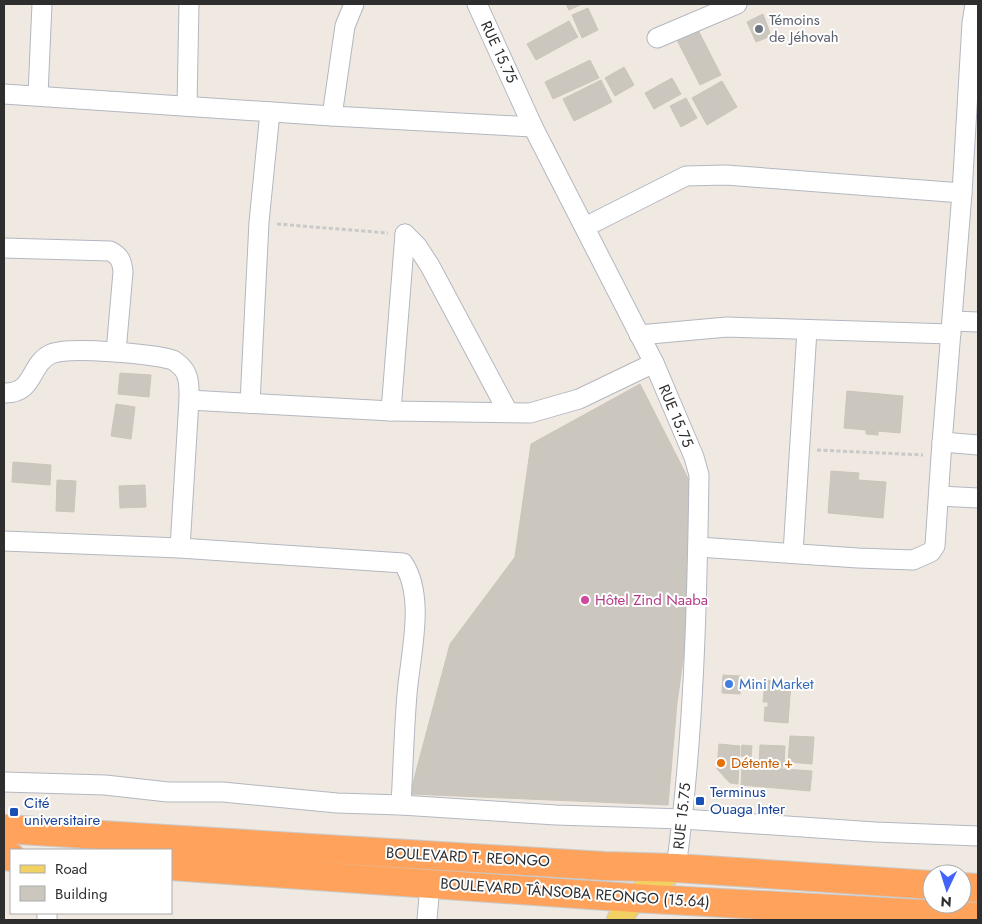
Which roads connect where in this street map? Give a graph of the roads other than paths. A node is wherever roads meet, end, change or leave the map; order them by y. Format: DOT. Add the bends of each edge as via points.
graph roads {
  1 [pos="42,4"];
  2 [pos="189,4"];
  3 [pos="354,4"];
  4 [pos="477,4"];
  5 [pos="736,4"];
  6 [pos="975,4"];
  7 [pos="657,38"];
  8 [pos="4,94"];
  9 [pos="38,95"];
  10 [pos="187,106"];
  11 [pos="270,112"];
  12 [pos="332,116"];
  13 [pos="533,127"];
  14 [pos="962,193"];
  15 [pos="585,226"];
  16 [pos="4,248"];
  17 [pos="978,322"];
  18 [pos="952,328"];
  19 [pos="807,330"];
  20 [pos="639,335"];
  21 [pos="116,352"];
  22 [pos="654,363"];
  23 [pos="4,393"];
  24 [pos="189,400"];
  25 [pos="250,403"];
  26 [pos="391,411"];
  27 [pos="508,412"];
  28 [pos="978,445"];
  29 [pos="941,449"];
  30 [pos="939,496"];
  31 [pos="978,498"];
  32 [pos="4,541"];
  33 [pos="698,547"];
  34 [pos="180,548"];
  35 [pos="793,553"];
  36 [pos="4,782"];
  37 [pos="401,805"];
  38 [pos="683,819"];
  39 [pos="4,829"];
  40 [pos="978,836"];
  41 [pos="172,866"];
  42 [pos="676,868"];
  43 [pos="430,884"];
  44 [pos="922,884"];
  45 [pos="629,913"];
  46 [pos="978,917"];
  47 [pos="427,920"];
  1 -- 9 [label="street"];
  2 -- 10 [label="street"];
  3 -- 12 [label="street" via="345,26"];
  4 -- 13 [label="street, RUE 15.75"];
  5 -- 7 [label="street"];
  6 -- 14 [label="street"];
  8 -- 9 [label="street"];
  9 -- 10 [label="street"];
  10 -- 11 [label="street"];
  11 -- 12 [label="street"];
  11 -- 25 [label="street" via="259,222"];
  12 -- 13 [label="street"];
  13 -- 15 [label="street, RUE 15.75"];
  14 -- 15 [label="street" via="726,175 686,176"];
  14 -- 18 [label="street"];
  15 -- 20 [label="street, RUE 15.75"];
  16 -- 21 [label="street" via="110,251 117,254 124,272"];
  17 -- 18 [label="street"];
  18 -- 19 [label="street"];
  18 -- 29 [label="street"];
  19 -- 20 [label="street" via="727,326"];
  19 -- 35 [label="street"];
  20 -- 22 [label="street, RUE 15.75"];
  21 -- 23 [label="street" via="51,354 38,363 24,387"];
  21 -- 24 [label="street" via="174,361 184,370 188,380"];
  22 -- 27 [label="street" via="579,398 530,413"];
  22 -- 33 [label="street, RUE 15.75" via="699,475"];
  24 -- 25 [label="street"];
  24 -- 34 [label="street"];
  25 -- 26 [label="street"];
  26 -- 27 [label="street"];
  26 -- 27 [label="street" via="405,234 430,266"];
  28 -- 29 [label="street"];
  29 -- 30 [label="street"];
  30 -- 31 [label="street"];
  30 -- 35 [label="street" via="935,546 922,557 913,560"];
  32 -- 34 [label="street"];
  33 -- 35 [label="street"];
  33 -- 38 [label="street, RUE 15.75"];
  34 -- 37 [label="street" via="403,563 410,573 414,614"];
  36 -- 37 [label="street" via="168,792 223,792 337,803"];
  37 -- 38 [label="street"];
  38 -- 40 [label="street"];
  38 -- 42 [label="street, RUE 15.75"];
  39 -- 42 [label="highway, BOULEVARD T. REONGO"];
  41 -- 43 [label="highway, BOULEVARD TÂNSOBA REONGO (15.64)"];
  42 -- 44 [label="highway, BOULEVARD T. REONGO"];
  42 -- 45 [label="main road"];
  43 -- 45 [label="highway, BOULEVARD TÂNSOBA REONGO (15.64)"];
  43 -- 47 [label="street"];
  45 -- 46 [label="highway, BOULEVARD TÂNSOBA REONGO (15.64)"];
}
